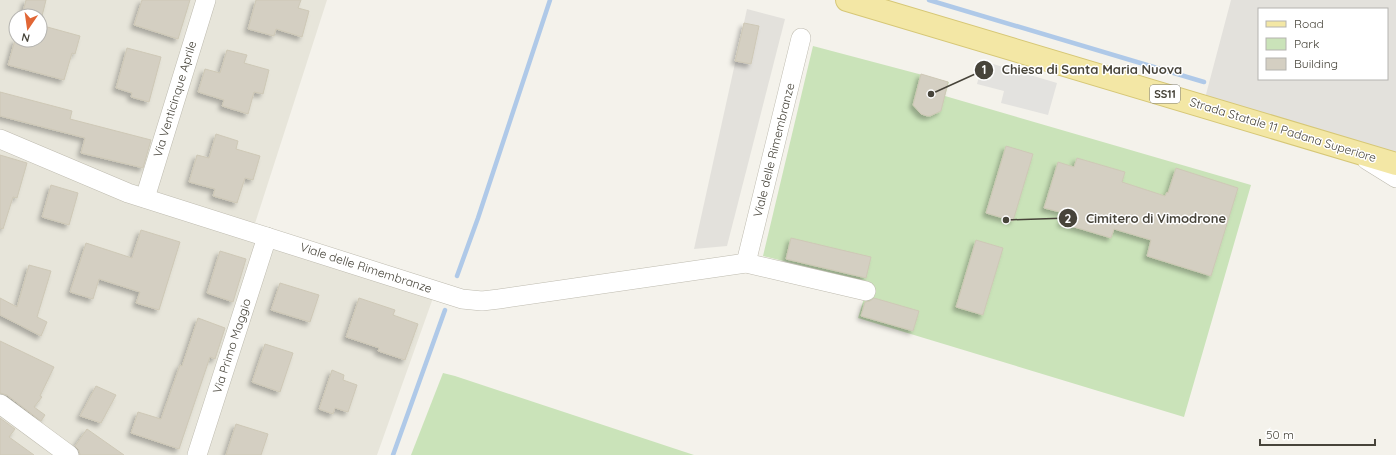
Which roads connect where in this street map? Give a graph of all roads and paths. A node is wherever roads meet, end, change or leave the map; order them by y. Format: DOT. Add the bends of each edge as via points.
graph roads {
  1 [pos="206,0"];
  2 [pos="847,0"];
  3 [pos="802,38"];
  4 [pos="0,139"];
  5 [pos="1349,149"];
  6 [pos="1396,164"];
  7 [pos="1396,178"];
  8 [pos="145,198"];
  9 [pos="267,237"];
  10 [pos="746,263"];
  11 [pos="866,291"];
  12 [pos="0,404"];
  13 [pos="69,455"];
  14 [pos="197,455"];
  1 -- 8 [label="street, Via Venticinque Aprile"];
  2 -- 5 [label="main road, Strada Statale 11 Padana Superiore / SS11"];
  3 -- 10 [label="street, Viale delle Rimembranze"];
  4 -- 8 [label="street, Viale delle Rimembranze" via="112,187"];
  5 -- 6 [label="main road, Strada Statale 11 Padana Superiore / SS11"];
  5 -- 7 [label="street"];
  8 -- 9 [label="street, Viale delle Rimembranze"];
  9 -- 10 [label="street, Viale delle Rimembranze" via="458,298 475,300 499,299"];
  9 -- 14 [label="street, Via Primo Maggio"];
  10 -- 11 [label="street, Viale delle Rimembranze"];
  12 -- 13 [label="street"];
}
